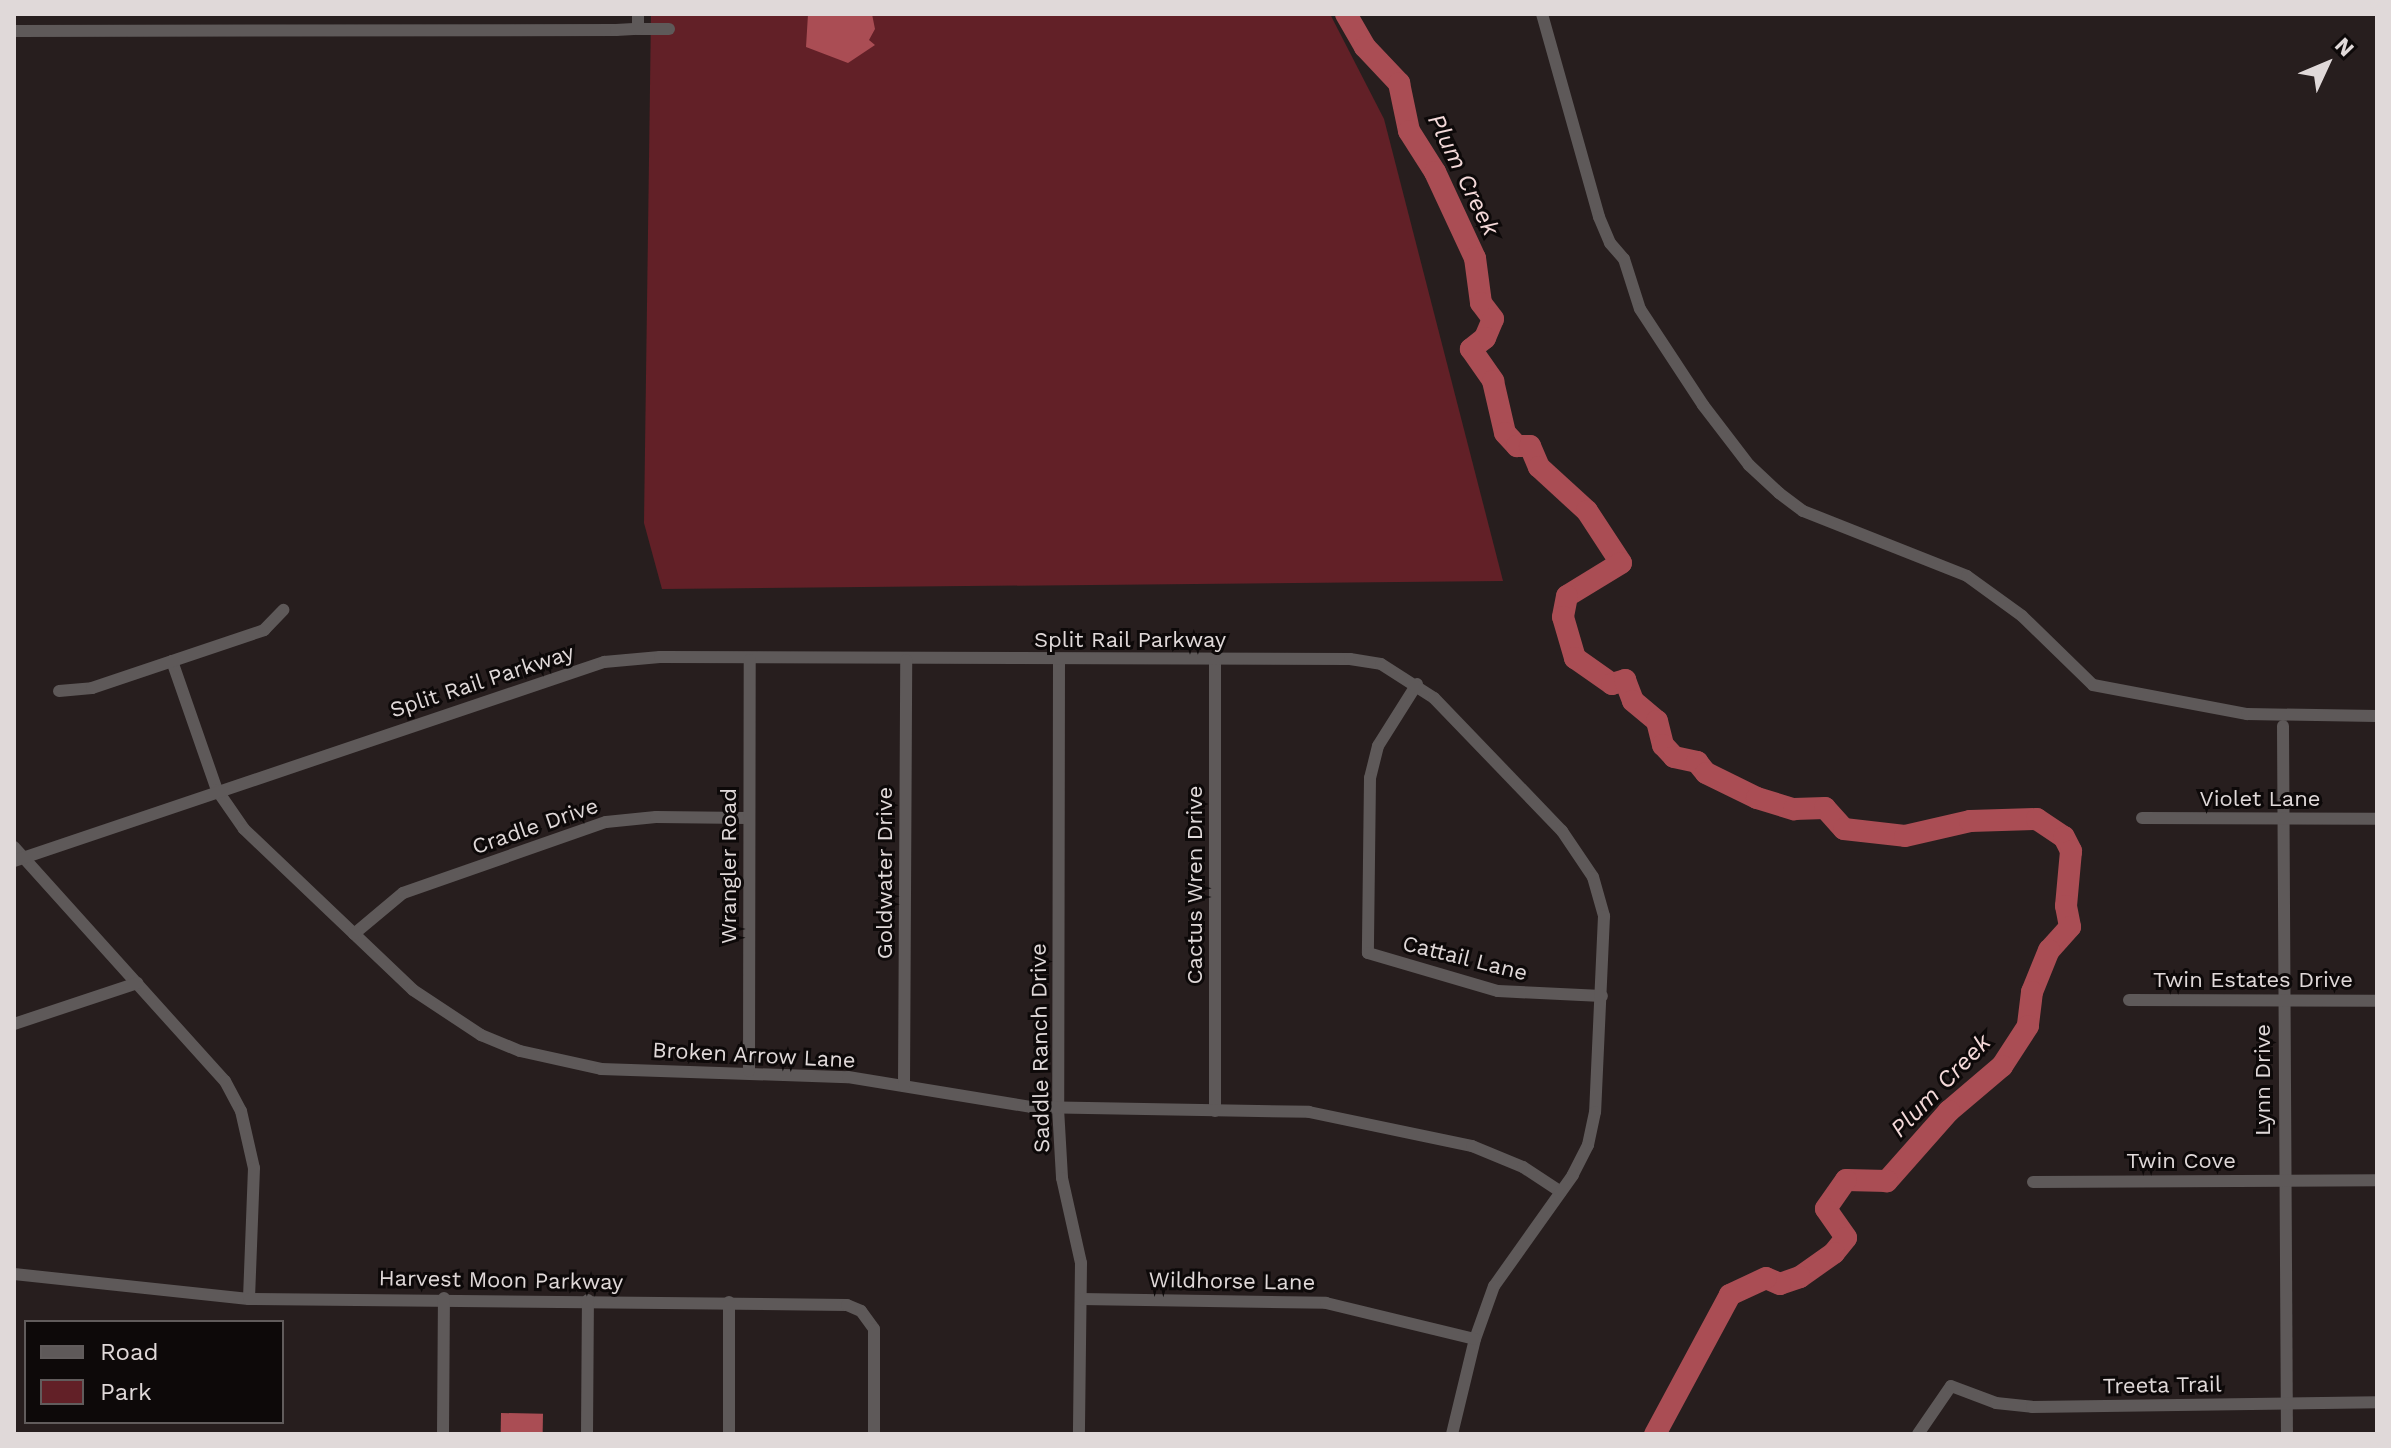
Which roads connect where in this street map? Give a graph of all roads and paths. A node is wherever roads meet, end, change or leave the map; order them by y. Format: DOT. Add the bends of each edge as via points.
graph roads {
  1 [pos="638,14"];
  2 [pos="1542,14"];
  3 [pos="638,29"];
  4 [pos="669,29"];
  5 [pos="14,31"];
  6 [pos="283,610"];
  7 [pos="1215,659"];
  8 [pos="750,660"];
  9 [pos="906,660"];
  10 [pos="1059,660"];
  11 [pos="172,661"];
  12 [pos="1417,684"];
  13 [pos="59,691"];
  14 [pos="2377,716"];
  15 [pos="2283,726"];
  16 [pos="217,790"];
  17 [pos="748,818"];
  18 [pos="2142,818"];
  19 [pos="2285,819"];
  20 [pos="2377,819"];
  21 [pos="14,847"];
  22 [pos="19,859"];
  23 [pos="354,934"];
  24 [pos="137,983"];
  25 [pos="1602,996"];
  26 [pos="2129,1000"];
  27 [pos="2283,1000"];
  28 [pos="2377,1001"];
  29 [pos="14,1024"];
  30 [pos="749,1071"];
  31 [pos="904,1086"];
  32 [pos="1058,1108"];
  33 [pos="1215,1111"];
  34 [pos="2283,1180"];
  35 [pos="2377,1180"];
  36 [pos="2033,1182"];
  37 [pos="1561,1192"];
  38 [pos="14,1274"];
  39 [pos="444,1298"];
  40 [pos="249,1299"];
  41 [pos="1081,1299"];
  42 [pos="588,1300"];
  43 [pos="729,1302"];
  44 [pos="1475,1339"];
  45 [pos="2287,1402"];
  46 [pos="2377,1402"];
  47 [pos="443,1434"];
  48 [pos="587,1434"];
  49 [pos="729,1434"];
  50 [pos="874,1434"];
  51 [pos="1079,1434"];
  52 [pos="1452,1434"];
  53 [pos="1918,1434"];
  54 [pos="2287,1434"];
  1 -- 3 [label="street"];
  2 -- 14 [label="street" via="1599,217 1624,259 1640,309 1712,417 1779,493 1803,511 1967,576 2022,616 2093,685 2247,714"];
  3 -- 4 [label="street"];
  3 -- 5 [label="street"];
  6 -- 11 [label="street" via="264,630"];
  7 -- 10 [label="street, Split Rail Parkway"];
  7 -- 12 [label="street, Split Rail Parkway" via="1350,659 1381,664"];
  7 -- 33 [label="street, Cactus Wren Drive"];
  8 -- 9 [label="street, Split Rail Parkway"];
  8 -- 16 [label="street, Split Rail Parkway" via="660,657 604,662"];
  8 -- 17 [label="street, Wrangler Road"];
  9 -- 10 [label="street, Split Rail Parkway"];
  9 -- 31 [label="street, Goldwater Drive"];
  10 -- 32 [label="street, Saddle Ranch Drive"];
  11 -- 13 [label="street" via="92,688"];
  11 -- 16 [label="street, Broken Arrow Lane"];
  12 -- 25 [label="street, Split Rail Parkway" via="1581,854 1604,916"];
  12 -- 25 [label="street, Cattail Lane" via="1378,746 1370,778 1368,953 1498,991"];
  15 -- 19 [label="street, Lynn Drive"];
  16 -- 22 [label="street, Split Rail Parkway"];
  16 -- 23 [label="street, Broken Arrow Lane" via="244,829"];
  17 -- 23 [label="street, Cradle Drive" via="606,822 403,893"];
  17 -- 30 [label="street, Wrangler Road"];
  18 -- 19 [label="street, Violet Lane"];
  19 -- 20 [label="street, Violet Lane"];
  19 -- 27 [label="street, Lynn Drive"];
  21 -- 22 [label="street"];
  22 -- 24 [label="street"];
  23 -- 30 [label="street, Broken Arrow Lane" via="446,1015 520,1051 601,1069"];
  24 -- 29 [label="street"];
  24 -- 40 [label="street" via="225,1081 241,1111 254,1168"];
  25 -- 37 [label="street, Split Rail Parkway" via="1595,1112 1588,1145"];
  26 -- 27 [label="street, Twin Estates Drive"];
  27 -- 28 [label="street, Twin Estates Drive"];
  27 -- 34 [label="street, Lynn Drive"];
  30 -- 31 [label="street, Broken Arrow Lane" via="805,1072"];
  31 -- 32 [label="street, Broken Arrow Lane"];
  32 -- 33 [label="street, Broken Arrow Lane"];
  32 -- 41 [label="street, Saddle Ranch Drive" via="1062,1178 1078,1237"];
  33 -- 37 [label="street, Broken Arrow Lane" via="1309,1112 1357,1119 1472,1146 1523,1167"];
  34 -- 35 [label="street, Twin Cove"];
  34 -- 36 [label="street, Twin Cove"];
  34 -- 45 [label="street, Lynn Drive"];
  37 -- 44 [label="street, Split Rail Parkway" via="1494,1286"];
  38 -- 40 [label="street, Harvest Moon Parkway"];
  39 -- 40 [label="street, Harvest Moon Parkway"];
  39 -- 42 [label="street, Harvest Moon Parkway"];
  39 -- 47 [label="street"];
  41 -- 44 [label="street, Wildhorse Lane" via="1313,1301"];
  41 -- 51 [label="street, Saddle Ranch Drive"];
  42 -- 43 [label="street, Harvest Moon Parkway"];
  42 -- 48 [label="street"];
  43 -- 49 [label="street"];
  43 -- 50 [label="street, Harvest Moon Parkway" via="847,1305 861,1311 874,1329"];
  44 -- 52 [label="street, Split Rail Parkway"];
  45 -- 46 [label="street, Treeta Trail"];
  45 -- 53 [label="street, Treeta Trail" via="2032,1407 1996,1403 1951,1386"];
  45 -- 54 [label="street, Lynn Drive"];
}
